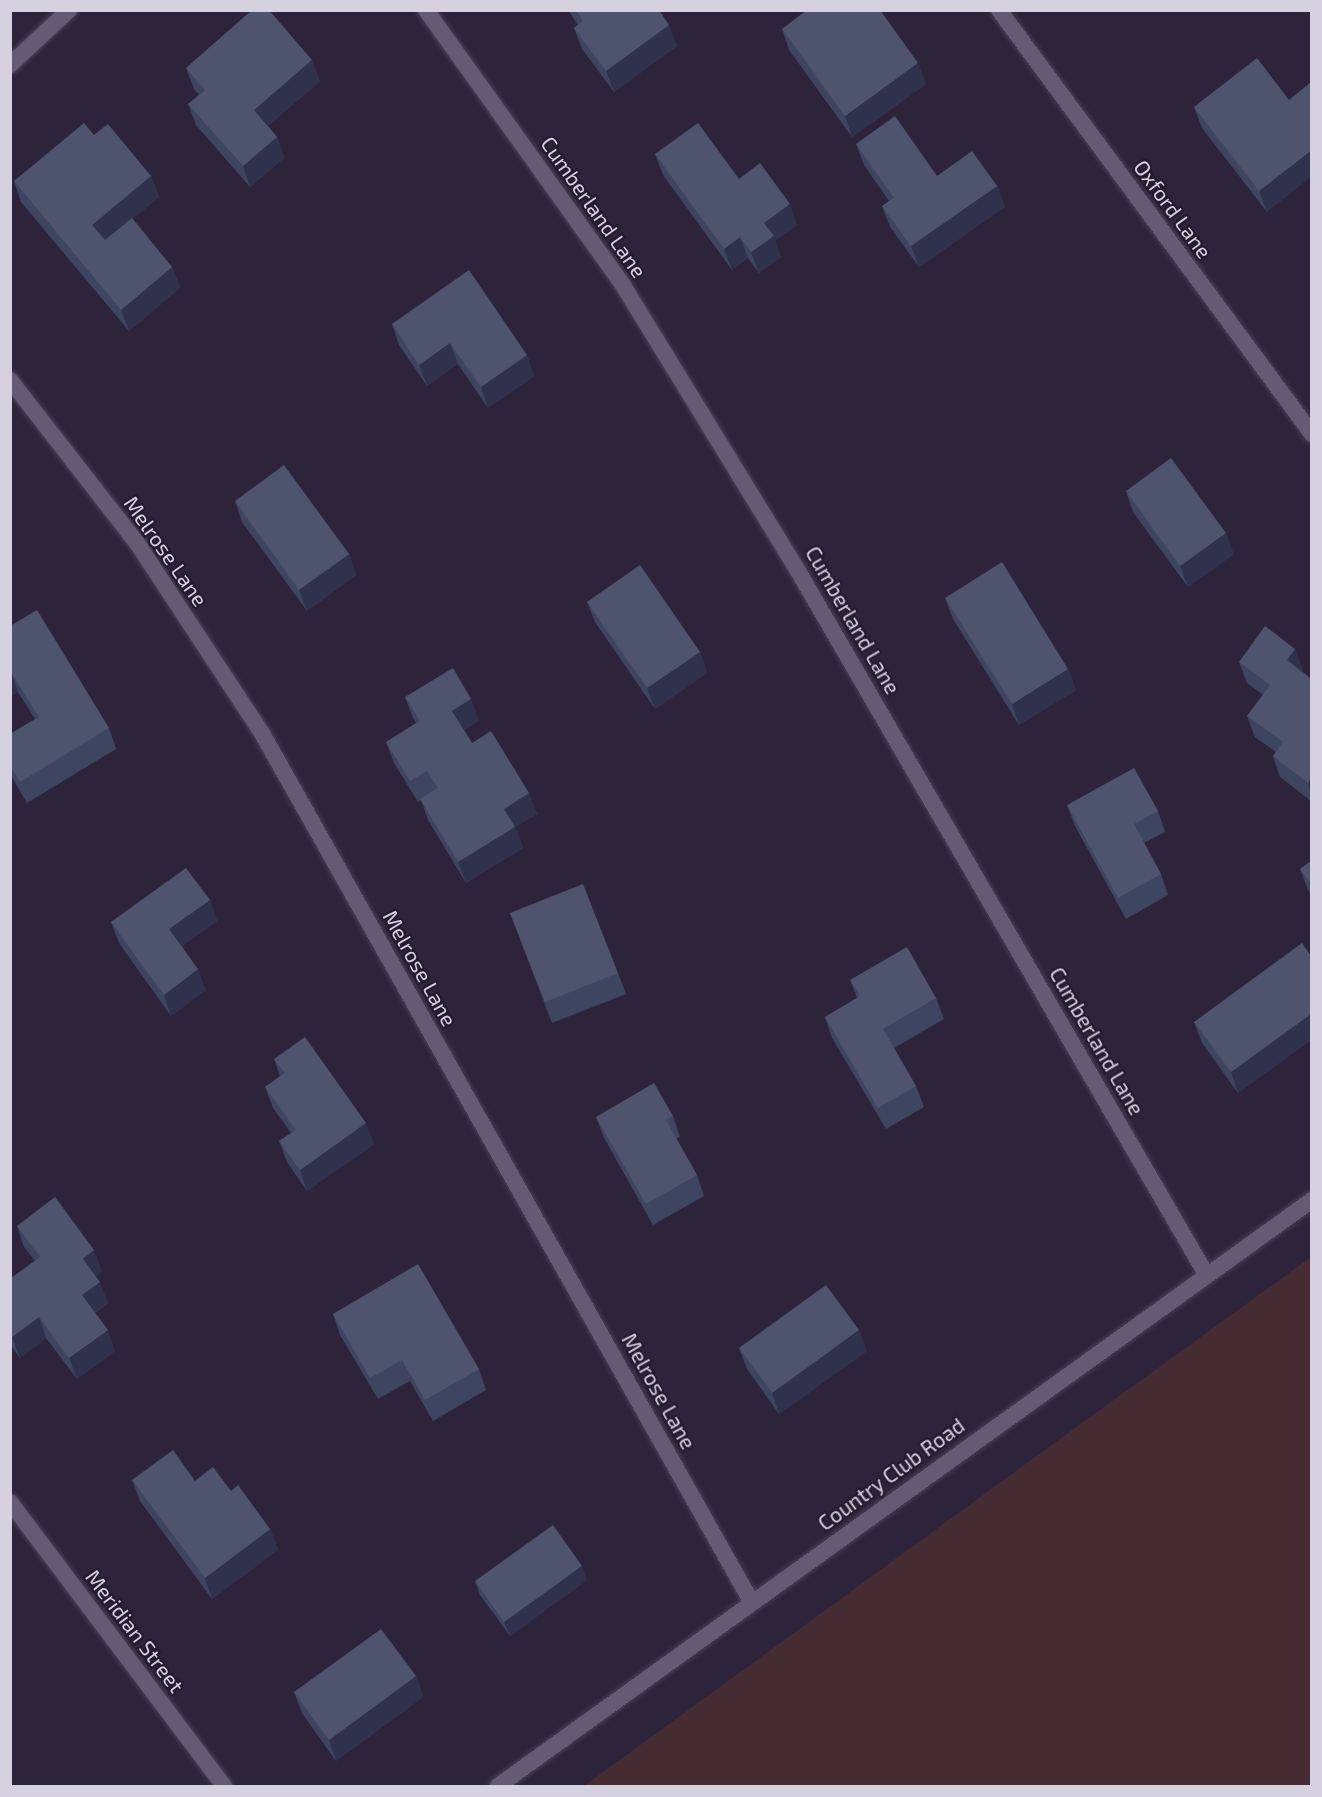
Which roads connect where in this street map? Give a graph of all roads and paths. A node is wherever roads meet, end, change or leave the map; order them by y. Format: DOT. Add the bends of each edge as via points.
graph roads {
  1 [pos="69,10"];
  2 [pos="426,10"];
  3 [pos="999,10"];
  4 [pos="10,65"];
  5 [pos="10,380"];
  6 [pos="1311,434"];
  7 [pos="1311,1200"];
  8 [pos="1206,1274"];
  9 [pos="10,1502"];
  10 [pos="752,1603"];
  11 [pos="224,1786"];
  12 [pos="498,1786"];
  1 -- 4 [label="street"];
  2 -- 8 [label="street, Cumberland Lane" via="630,297 798,571"];
  3 -- 6 [label="street, Oxford Lane"];
  5 -- 10 [label="street, Melrose Lane" via="139,546 262,735"];
  7 -- 8 [label="street, Country Club Road"];
  8 -- 10 [label="street, Country Club Road"];
  9 -- 11 [label="street, Meridian Street"];
  10 -- 12 [label="street, Country Club Road"];
}
